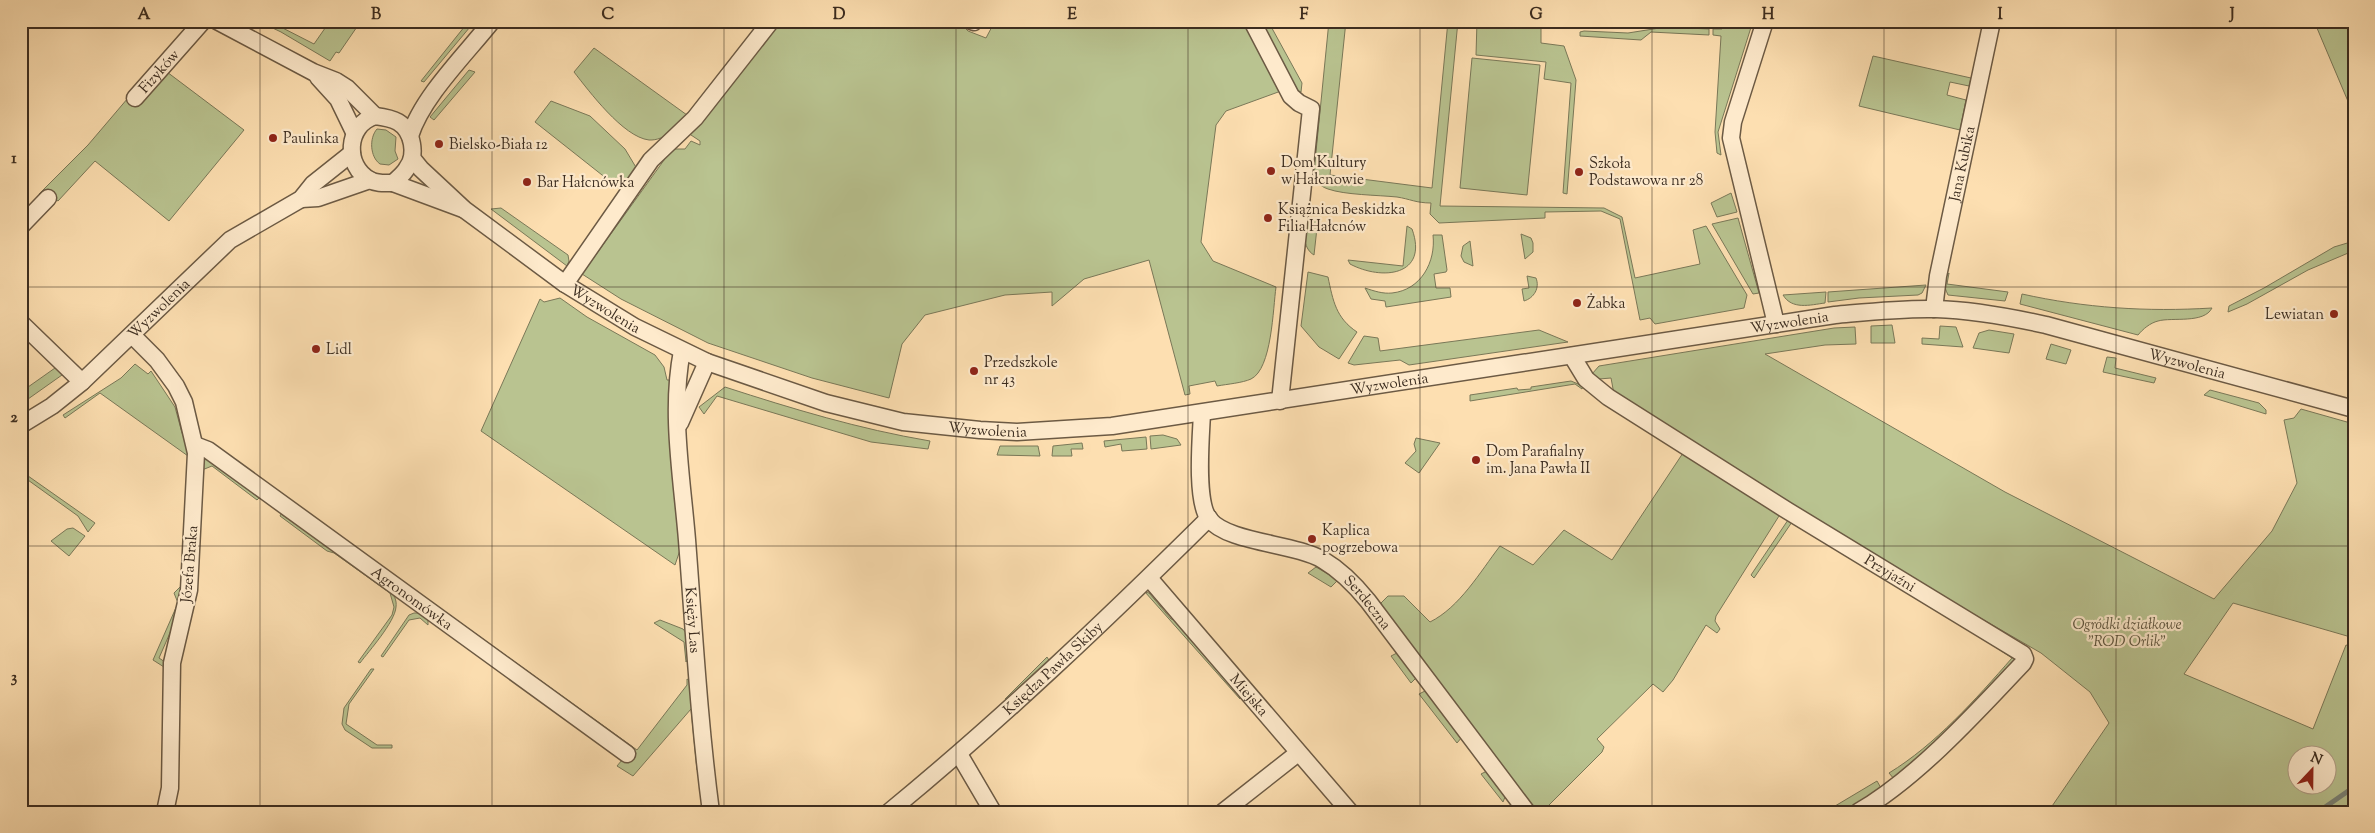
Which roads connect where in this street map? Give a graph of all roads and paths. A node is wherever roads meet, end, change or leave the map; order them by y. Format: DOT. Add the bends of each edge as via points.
graph roads {
  1 [pos="203,21"];
  2 [pos="217,21"];
  3 [pos="492,21"];
  4 [pos="771,21"];
  5 [pos="1252,21"];
  6 [pos="1765,21"];
  7 [pos="1992,21"];
  8 [pos="313,72"];
  9 [pos="135,98"];
  10 [pos="427,102"];
  11 [pos="375,116"];
  12 [pos="391,119"];
  13 [pos="354,132"];
  14 [pos="410,136"];
  15 [pos="352,153"];
  16 [pos="412,158"];
  17 [pos="370,180"];
  18 [pos="393,182"];
  19 [pos="48,198"];
  20 [pos="302,199"];
  21 [pos="465,210"];
  22 [pos="21,226"];
  23 [pos="565,284"];
  24 [pos="1934,309"];
  25 [pos="21,323"];
  26 [pos="1776,324"];
  27 [pos="132,336"];
  28 [pos="682,351"];
  29 [pos="1572,356"];
  30 [pos="707,362"];
  31 [pos="82,382"];
  32 [pos="1280,400"];
  33 [pos="2354,409"];
  34 [pos="1202,413"];
  35 [pos="21,425"];
  36 [pos="678,427"];
  37 [pos="195,445"];
  38 [pos="1209,518"];
  39 [pos="1149,578"];
  40 [pos="1298,753"];
  41 [pos="627,754"];
  42 [pos="959,754"];
  43 [pos="165,812"];
  44 [pos="711,812"];
  45 [pos="889,812"];
  46 [pos="992,812"];
  47 [pos="1223,812"];
  48 [pos="1350,812"];
  49 [pos="1527,812"];
  50 [pos="1858,812"];
  1 -- 9 [label="street, Fizyków"];
  2 -- 8 [label="street"];
  3 -- 10 [label="street"];
  4 -- 23 [label="street" via="695,118 651,160"];
  5 -- 32 [label="street" via="1291,96 1311,109"];
  6 -- 26 [label="street" via="1732,122 1731,138"];
  7 -- 24 [label="street, Jana Kubika" via="1938,276"];
  8 -- 11 [label="street" via="347,88"];
  8 -- 13 [label="street" via="338,99"];
  10 -- 12 [label="street"];
  10 -- 14 [label="street" via="414,122"];
  11 -- 12 [label="street"];
  11 -- 13 [label="street" via="363,121"];
  12 -- 14 [label="street" via="400,123"];
  13 -- 15 [label="street"];
  14 -- 16 [label="street"];
  15 -- 17 [label="street" via="356,167"];
  15 -- 20 [label="street, Wyzwolenia" via="313,184"];
  16 -- 18 [label="street" via="408,168"];
  16 -- 21 [label="street, Wyzwolenia"];
  17 -- 18 [label="street"];
  17 -- 20 [label="street, Wyzwolenia" via="318,198"];
  18 -- 21 [label="street, Wyzwolenia"];
  19 -- 22 [label="street"];
  20 -- 27 [label="street, Wyzwolenia" via="230,240"];
  21 -- 23 [label="street, Wyzwolenia"];
  23 -- 28 [label="street, Wyzwolenia" via="635,327"];
  24 -- 26 [label="street, Wyzwolenia" via="1883,310"];
  24 -- 33 [label="street, Wyzwolenia" via="2046,325"];
  25 -- 31 [label="street"];
  26 -- 29 [label="street, Wyzwolenia"];
  27 -- 31 [label="street, Wyzwolenia"];
  27 -- 37 [label="street, Józefa Braka" via="157,360 176,386 184,402"];
  28 -- 30 [label="street, Wyzwolenia"];
  28 -- 36 [label="street, Księży Las" via="677,375"];
  29 -- 32 [label="street, Wyzwolenia"];
  29 -- 50 [label="street, Przyjaźni" via="1586,379 1608,397 2023,654 2023,663 1974,714 1919,766"];
  30 -- 34 [label="street, Wyzwolenia" via="863,414 941,427 1017,432 1078,429"];
  30 -- 36 [label="street, Księży Las"];
  31 -- 35 [label="street, Wyzwolenia"];
  32 -- 34 [label="street, Wyzwolenia"];
  34 -- 38 [label="street" via="1200,479"];
  36 -- 44 [label="street, Księży Las"];
  37 -- 41 [label="street, Agronomówka" via="208,450"];
  37 -- 43 [label="street, Józefa Braka" via="189,590 172,663 170,788"];
  38 -- 39 [label="street, Księdza Pawła Skiby"];
  38 -- 49 [label="street, Serdeczna" via="1228,532 1309,554 1346,577 1368,601"];
  39 -- 40 [label="street, Miejska"];
  39 -- 42 [label="street, Księdza Pawła Skiby"];
  40 -- 47 [label="street"];
  40 -- 48 [label="street, Miejska"];
  42 -- 45 [label="street, Księdza Pawła Skiby"];
  42 -- 46 [label="street"];
}
